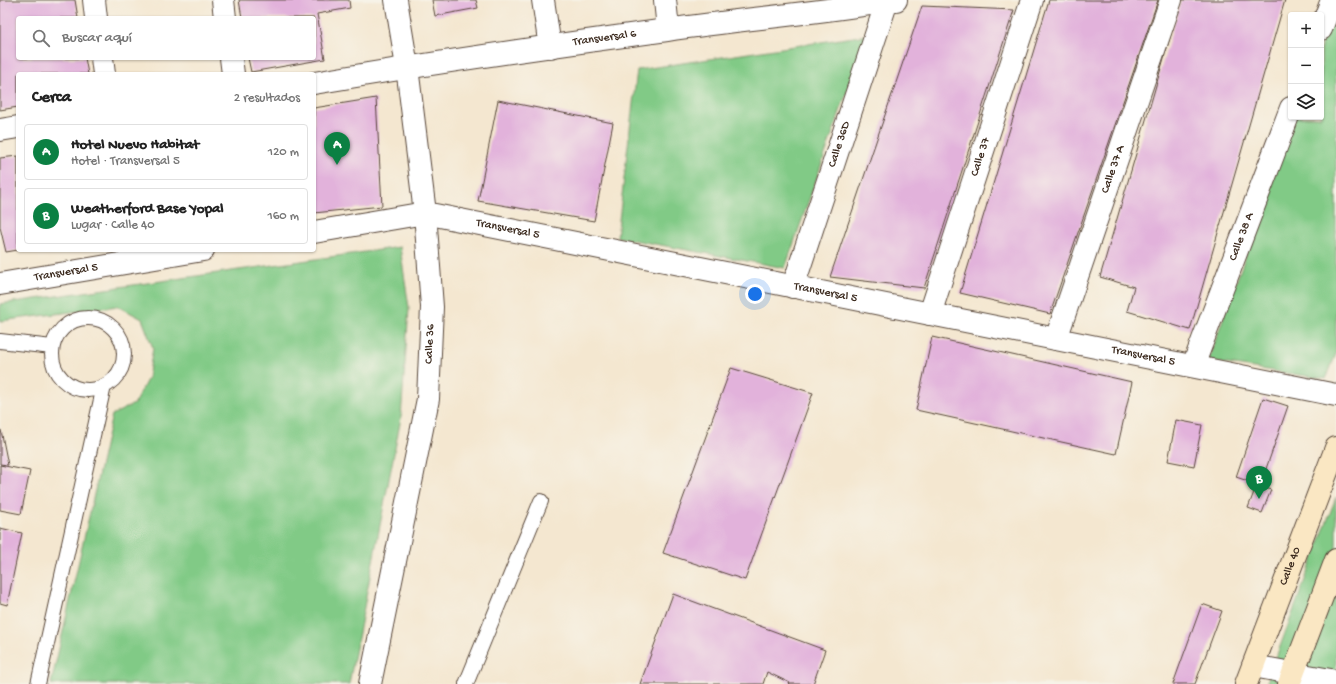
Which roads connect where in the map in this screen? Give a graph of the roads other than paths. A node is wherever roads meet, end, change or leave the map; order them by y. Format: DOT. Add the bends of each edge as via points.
graph roads {
  1 [pos="94,0"];
  2 [pos="223,0"];
  3 [pos="396,0"];
  4 [pos="543,0"];
  5 [pos="665,0"];
  6 [pos="1032,0"];
  7 [pos="1171,0"];
  8 [pos="1332,0"];
  9 [pos="891,1"];
  10 [pos="796,7"];
  11 [pos="96,16"];
  12 [pos="226,16"];
  13 [pos="1324,21"];
  14 [pos="668,30"];
  15 [pos="550,47"];
  16 [pos="102,60"];
  17 [pos="231,60"];
  18 [pos="407,67"];
  19 [pos="104,72"];
  20 [pos="233,72"];
  21 [pos="316,83"];
  22 [pos="1288,116"];
  23 [pos="16,127"];
  24 [pos="0,130"];
  25 [pos="425,213"];
  26 [pos="316,232"];
  27 [pos="191,252"];
  28 [pos="0,284"];
  29 [pos="793,287"];
  30 [pos="930,314"];
  31 [pos="1056,339"];
  32 [pos="0,341"];
  33 [pos="52,347"];
  34 [pos="1193,366"];
  35 [pos="104,386"];
  36 [pos="1336,395"];
  37 [pos="1336,448"];
  38 [pos="541,500"];
  39 [pos="1336,560"];
  40 [pos="1249,675"];
  41 [pos="1291,678"];
  42 [pos="1336,681"];
  43 [pos="38,684"];
  44 [pos="370,684"];
  45 [pos="466,684"];
  1 -- 11 [label="street"];
  2 -- 12 [label="street"];
  3 -- 18 [label="street, Calle 36"];
  4 -- 15 [label="street"];
  5 -- 14 [label="street"];
  6 -- 30 [label="street, Calle 37"];
  7 -- 31 [label="street, Calle 37 A"];
  8 -- 13 [label="street"];
  9 -- 10 [label="street, Transversal 6"];
  9 -- 29 [label="street, Calle 36D"];
  10 -- 14 [label="street, Transversal 6"];
  14 -- 15 [label="street, Transversal 6"];
  15 -- 18 [label="street, Transversal 6"];
  16 -- 19 [label="street"];
  17 -- 20 [label="street"];
  18 -- 21 [label="street, Transversal 6"];
  18 -- 25 [label="street, Calle 36"];
  22 -- 34 [label="street, Calle 38 A"];
  23 -- 24 [label="street"];
  25 -- 26 [label="street, Transversal 5"];
  25 -- 29 [label="street, Transversal 5"];
  25 -- 44 [label="street, Calle 36" via="432,308 428,399"];
  27 -- 28 [label="street, Transversal 5"];
  29 -- 30 [label="street, Transversal 5"];
  30 -- 31 [label="street, Transversal 5"];
  31 -- 34 [label="street, Transversal 5"];
  32 -- 33 [label="lane"];
  33 -- 35 [label="lane" via="55,370 71,386 81,390 93,390"];
  33 -- 35 [label="lane" via="62,327 72,321 94,318 114,328 121,338 124,360 120,371"];
  34 -- 36 [label="street, Transversal 5"];
  35 -- 43 [label="lane"];
  37 -- 40 [label="main road, Calle 40"];
  38 -- 45 [label="lane"];
  39 -- 41 [label="main road"];
  40 -- 41 [label="street"];
  41 -- 42 [label="street"];
}
